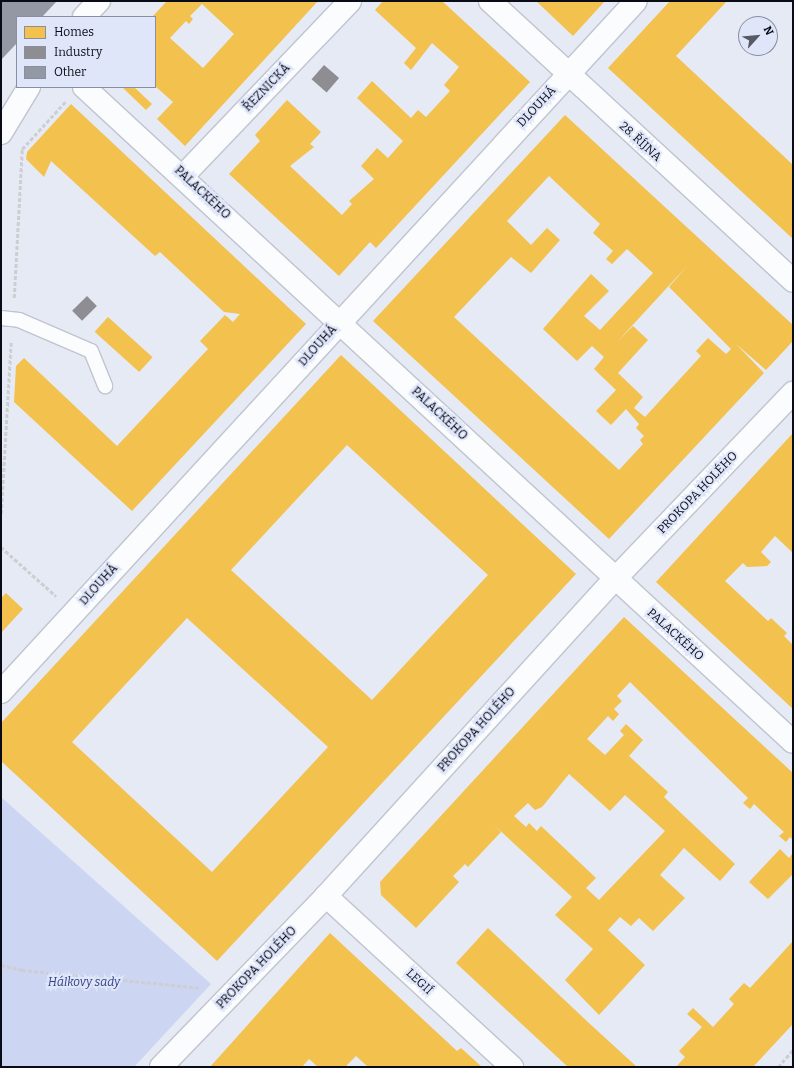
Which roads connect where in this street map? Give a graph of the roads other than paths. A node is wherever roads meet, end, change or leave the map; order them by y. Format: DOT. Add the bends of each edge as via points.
graph roads {
  1 [pos="99,1"];
  2 [pos="350,1"];
  3 [pos="490,1"];
  4 [pos="636,1"];
  5 [pos="85,16"];
  6 [pos="567,75"];
  7 [pos="28,88"];
  8 [pos="77,93"];
  9 [pos="1,133"];
  10 [pos="183,176"];
  11 [pos="793,281"];
  12 [pos="7,319"];
  13 [pos="340,321"];
  14 [pos="105,386"];
  15 [pos="793,393"];
  16 [pos="614,580"];
  17 [pos="1,692"];
  18 [pos="793,742"];
  19 [pos="326,896"];
  20 [pos="161,1067"];
  21 [pos="512,1067"];
  1 -- 5 [label="street"];
  2 -- 10 [label="street, ŘEZNICKÁ"];
  3 -- 6 [label="street, 28. ŘÍJNA"];
  4 -- 6 [label="street, DLOUHÁ"];
  6 -- 11 [label="street, 28. ŘÍJNA"];
  6 -- 13 [label="street, DLOUHÁ"];
  7 -- 9 [label="street"];
  8 -- 10 [label="street, PALACKÉHO"];
  10 -- 13 [label="street, PALACKÉHO"];
  12 -- 14 [label="lane" via="91,351"];
  13 -- 16 [label="street, PALACKÉHO"];
  13 -- 17 [label="street, DLOUHÁ"];
  15 -- 16 [label="street, PROKOPA HOLÉHO"];
  16 -- 18 [label="street, PALACKÉHO"];
  16 -- 19 [label="street, PROKOPA HOLÉHO"];
  19 -- 20 [label="street, PROKOPA HOLÉHO"];
  19 -- 21 [label="street, LEGIÍ"];
}
